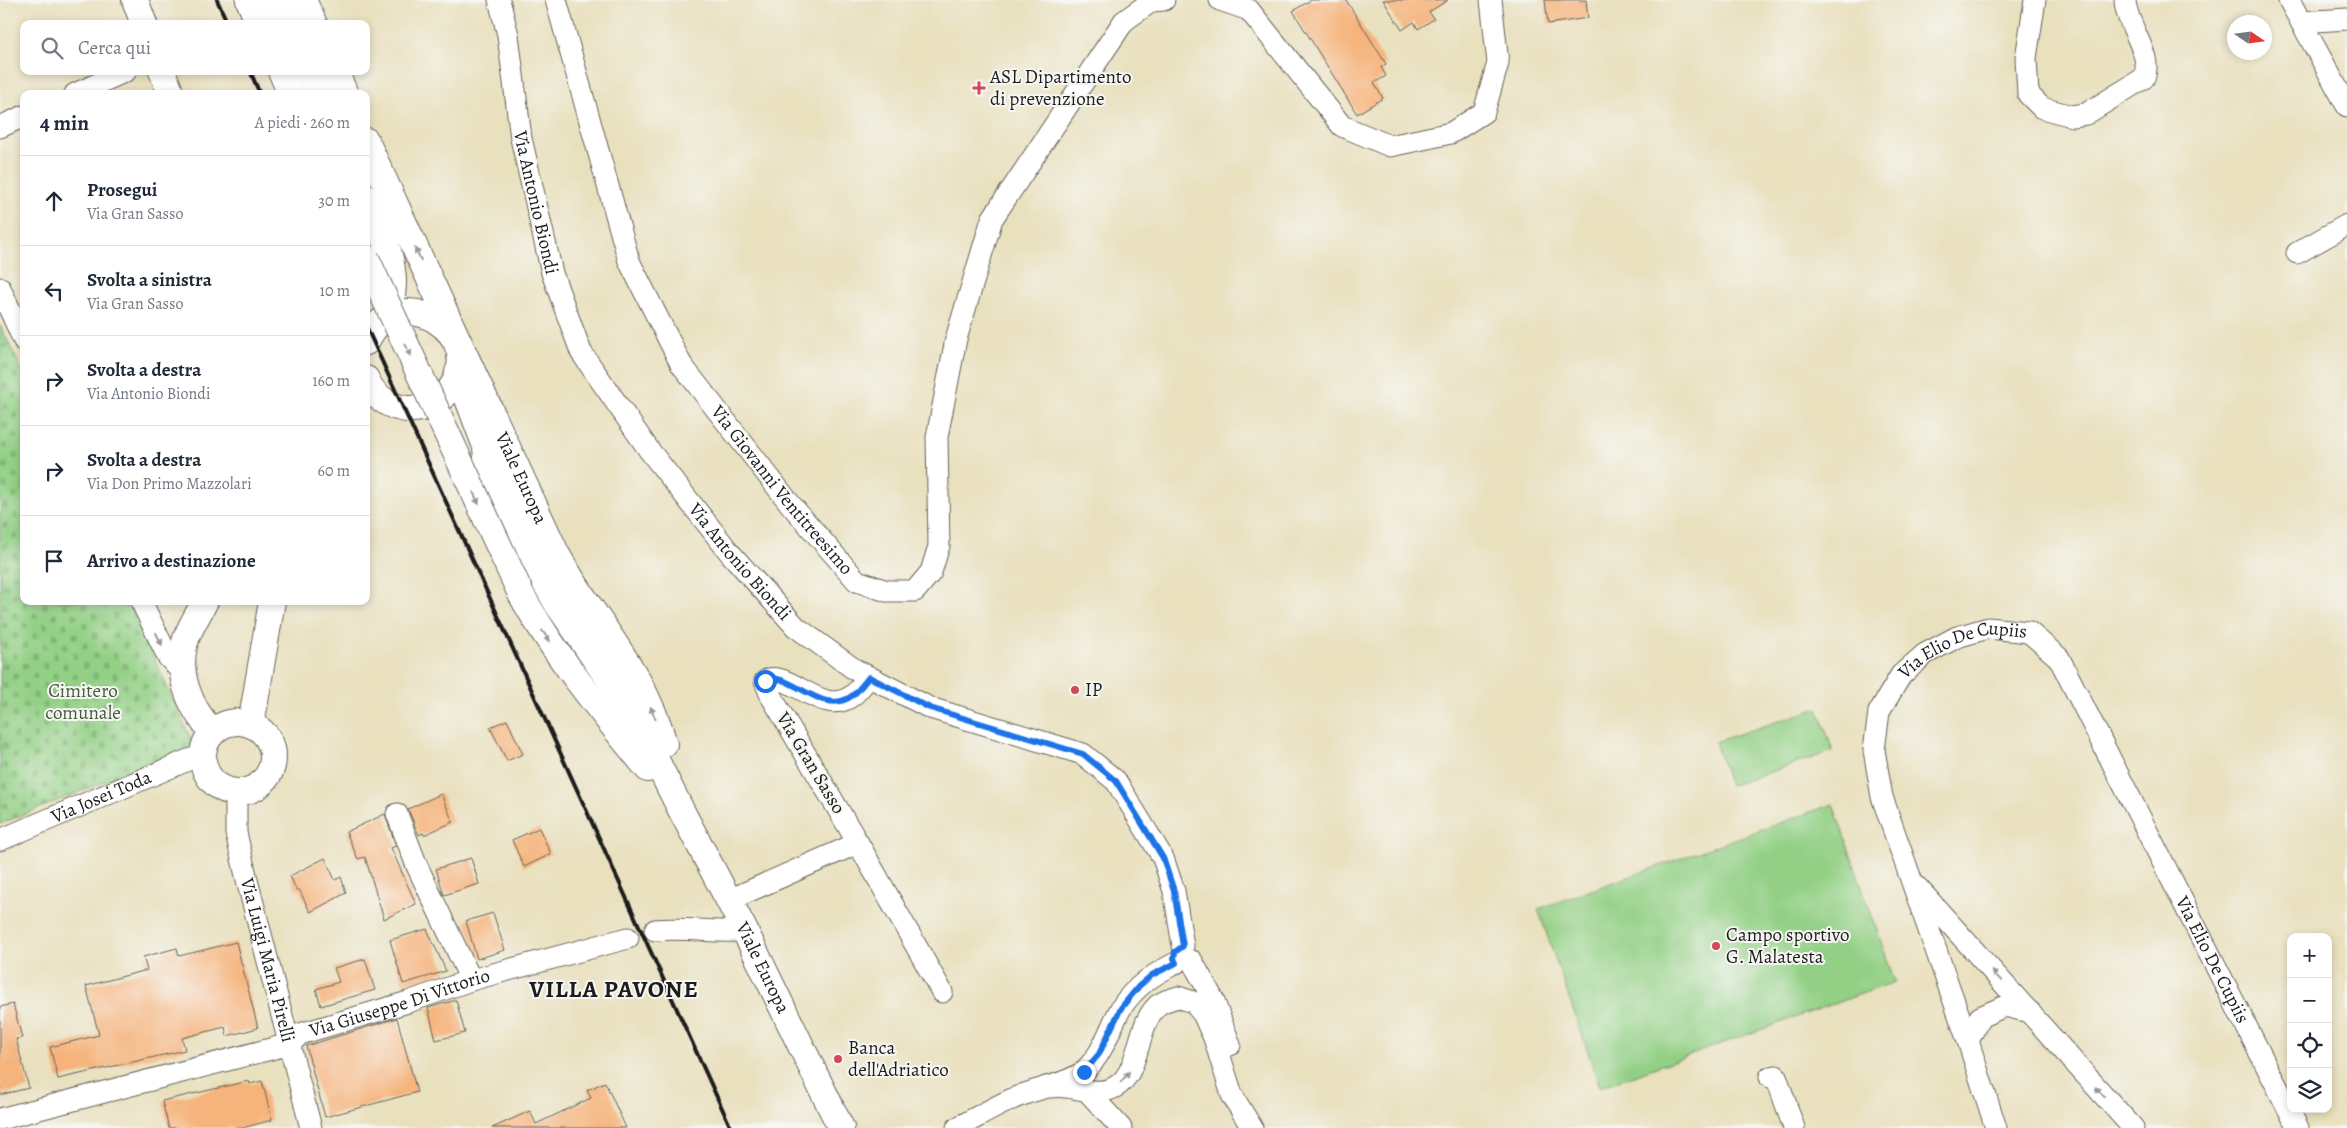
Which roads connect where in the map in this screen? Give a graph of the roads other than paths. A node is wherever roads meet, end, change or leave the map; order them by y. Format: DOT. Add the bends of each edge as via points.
graph roads {
  1 [pos="135,0"];
  2 [pos="249,0"];
  3 [pos="276,0"];
  4 [pos="303,0"];
  5 [pos="499,0"];
  6 [pos="556,0"];
  7 [pos="1164,0"];
  8 [pos="1220,0"];
  9 [pos="2035,0"];
  10 [pos="2125,0"];
  11 [pos="2289,0"];
  12 [pos="1491,1"];
  13 [pos="2347,19"];
  14 [pos="142,20"];
  15 [pos="258,20"];
  16 [pos="285,20"];
  17 [pos="312,20"];
  18 [pos="2301,22"];
  19 [pos="117,75"];
  20 [pos="164,75"];
  21 [pos="283,75"];
  22 [pos="311,75"];
  23 [pos="337,75"];
  24 [pos="84,90"];
  25 [pos="169,90"];
  26 [pos="289,90"];
  27 [pos="317,90"];
  28 [pos="343,90"];
  29 [pos="2347,106"];
  30 [pos="20,118"];
  31 [pos="0,127"];
  32 [pos="370,150"];
  33 [pos="370,207"];
  34 [pos="2347,225"];
  35 [pos="383,236"];
  36 [pos="2296,253"];
  37 [pos="370,267"];
  38 [pos="0,288"];
  39 [pos="434,317"];
  40 [pos="388,318"];
  41 [pos="20,332"];
  42 [pos="370,336"];
  43 [pos="458,372"];
  44 [pos="370,392"];
  45 [pos="422,408"];
  46 [pos="487,460"];
  47 [pos="143,605"];
  48 [pos="203,605"];
  49 [pos="271,605"];
  50 [pos="183,673"];
  51 [pos="869,677"];
  52 [pos="251,725"];
  53 [pos="213,732"];
  54 [pos="203,756"];
  55 [pos="236,792"];
  56 [pos="681,810"];
  57 [pos="397,814"];
  58 [pos="0,840"];
  59 [pos="858,843"];
  60 [pos="1912,881"];
  61 [pos="729,900"];
  62 [pos="655,930"];
  63 [pos="745,931"];
  64 [pos="628,938"];
  65 [pos="1184,957"];
  66 [pos="471,980"];
  67 [pos="942,992"];
  68 [pos="2030,1012"];
  69 [pos="1968,1041"];
  70 [pos="290,1044"];
  71 [pos="1770,1077"];
  72 [pos="1046,1087"];
  73 [pos="1088,1092"];
  74 [pos="0,1120"];
  75 [pos="963,1127"];
  76 [pos="311,1128"];
  77 [pos="841,1128"];
  78 [pos="1121,1128"];
  79 [pos="1252,1128"];
  80 [pos="1259,1128"];
  81 [pos="1794,1128"];
  82 [pos="1996,1128"];
  83 [pos="2133,1128"];
  84 [pos="2298,1128"];
  1 -- 14 [label="main road"];
  2 -- 15 [label="main road"];
  3 -- 16 [label="main road"];
  4 -- 17 [label="main road"];
  5 -- 51 [label="street, Via Antonio Biondi" via="508,35 521,138 552,273 581,352 648,450 736,560 796,627"];
  6 -- 7 [label="street, Via Giovanni Ventitreesimo" via="629,261 681,364 791,504 858,581 887,591 915,591 931,572 939,546 936,437 956,339 992,219 1124,21 1152,1"];
  8 -- 12 [label="street" via="1249,10 1342,126 1390,146 1450,133 1484,112 1498,63"];
  9 -- 10 [label="street" via="2026,58 2028,94 2042,108 2072,116 2086,114 2144,78 2148,69 2145,56 2126,13"];
  11 -- 18 [label="street"];
  13 -- 18 [label="street"];
  18 -- 29 [label="street"];
  19 -- 24 [label="street"];
  20 -- 25 [label="main road"];
  21 -- 26 [label="main road"];
  22 -- 27 [label="main road"];
  23 -- 28 [label="main road"];
  30 -- 31 [label="street"];
  56 -- 32 [label="main road, Viale Europa, one-way" via="661,733 648,699 620,649 556,553"];
  33 -- 35 [label="main road"];
  34 -- 36 [label="street"];
  35 -- 39 [label="main road" via="397,252"];
  35 -- 40 [label="main road" via="393,284"];
  37 -- 56 [label="main road, Viale Europa, one-way, bridge" via="521,594 538,624"];
  38 -- 41 [label="street"];
  39 -- 40 [label="main road" via="410,312"];
  39 -- 43 [label="main road" via="455,341 459,356"];
  40 -- 42 [label="main road"];
  43 -- 45 [label="main road" via="445,395"];
  43 -- 46 [label="main road, Viale Europa" via="486,447"];
  44 -- 45 [label="main road" via="399,408"];
  45 -- 46 [label="main road, Viale Europa" via="457,426"];
  46 -- 56 [label="main road, Viale Europa" via="541,575 634,716"];
  47 -- 50 [label="street, one-way" via="168,657"];
  48 -- 50 [label="main road" via="187,636"];
  49 -- 52 [label="main road"];
  50 -- 53 [label="main road" via="193,706"];
  51 -- 59 [label="street, Via Gran Sasso" via="853,695 840,702 820,700 780,679 765,681"];
  51 -- 65 [label="street, Via Antonio Biondi" via="930,708 1083,754 1116,781 1163,858 1174,891"];
  52 -- 53 [label="main road" via="235,722"];
  52 -- 55 [label="main road" via="267,738 272,751 272,765 261,783 249,790"];
  53 -- 54 [label="main road" via="205,743"];
  54 -- 55 [label="main road" via="205,771 214,784"];
  54 -- 58 [label="street, Via Josei Toda"];
  55 -- 70 [label="street, Via Luigi Maria Pirelli" via="236,833"];
  56 -- 61 [label="main road, Viale Europa"];
  57 -- 66 [label="street" via="417,866"];
  59 -- 61 [label="street"];
  59 -- 67 [label="street, Via Gran Sasso"];
  68 -- 60 [label="street, one-way"];
  60 -- 69 [label="street, Via Elio De Cupiis"];
  60 -- 84 [label="street, Via Elio De Cupiis" via="1882,797 1874,750 1878,712 1901,675 1925,654 1956,637 1988,628 2029,632 2059,658"];
  61 -- 63 [label="main road, Viale Europa"];
  62 -- 63 [label="street"];
  63 -- 77 [label="main road, Viale Europa"];
  64 -- 66 [label="street, Via Giuseppe Di Vittorio"];
  65 -- 72 [label="street" via="1139,986 1121,1008 1099,1054 1084,1072"];
  65 -- 80 [label="street" via="1208,988 1220,1015"];
  66 -- 70 [label="street, Via Giuseppe Di Vittorio" via="300,1034"];
  68 -- 69 [label="street" via="2005,1006 1980,1017"];
  83 -- 68 [label="street, one-way"];
  69 -- 82 [label="street, Via Elio De Cupiis"];
  70 -- 74 [label="street, Via Giuseppe Di Vittorio"];
  70 -- 76 [label="street, Via Luigi Maria Pirelli"];
  71 -- 81 [label="street" via="1776,1076"];
  72 -- 73 [label="street"];
  72 -- 75 [label="street" via="1021,1095"];
  73 -- 78 [label="street"];
  73 -- 79 [label="street, one-way" via="1108,1090 1121,1082 1132,1068 1147,1024 1157,1006 1178,997 1193,1002 1203,1014 1232,1095"];
}
